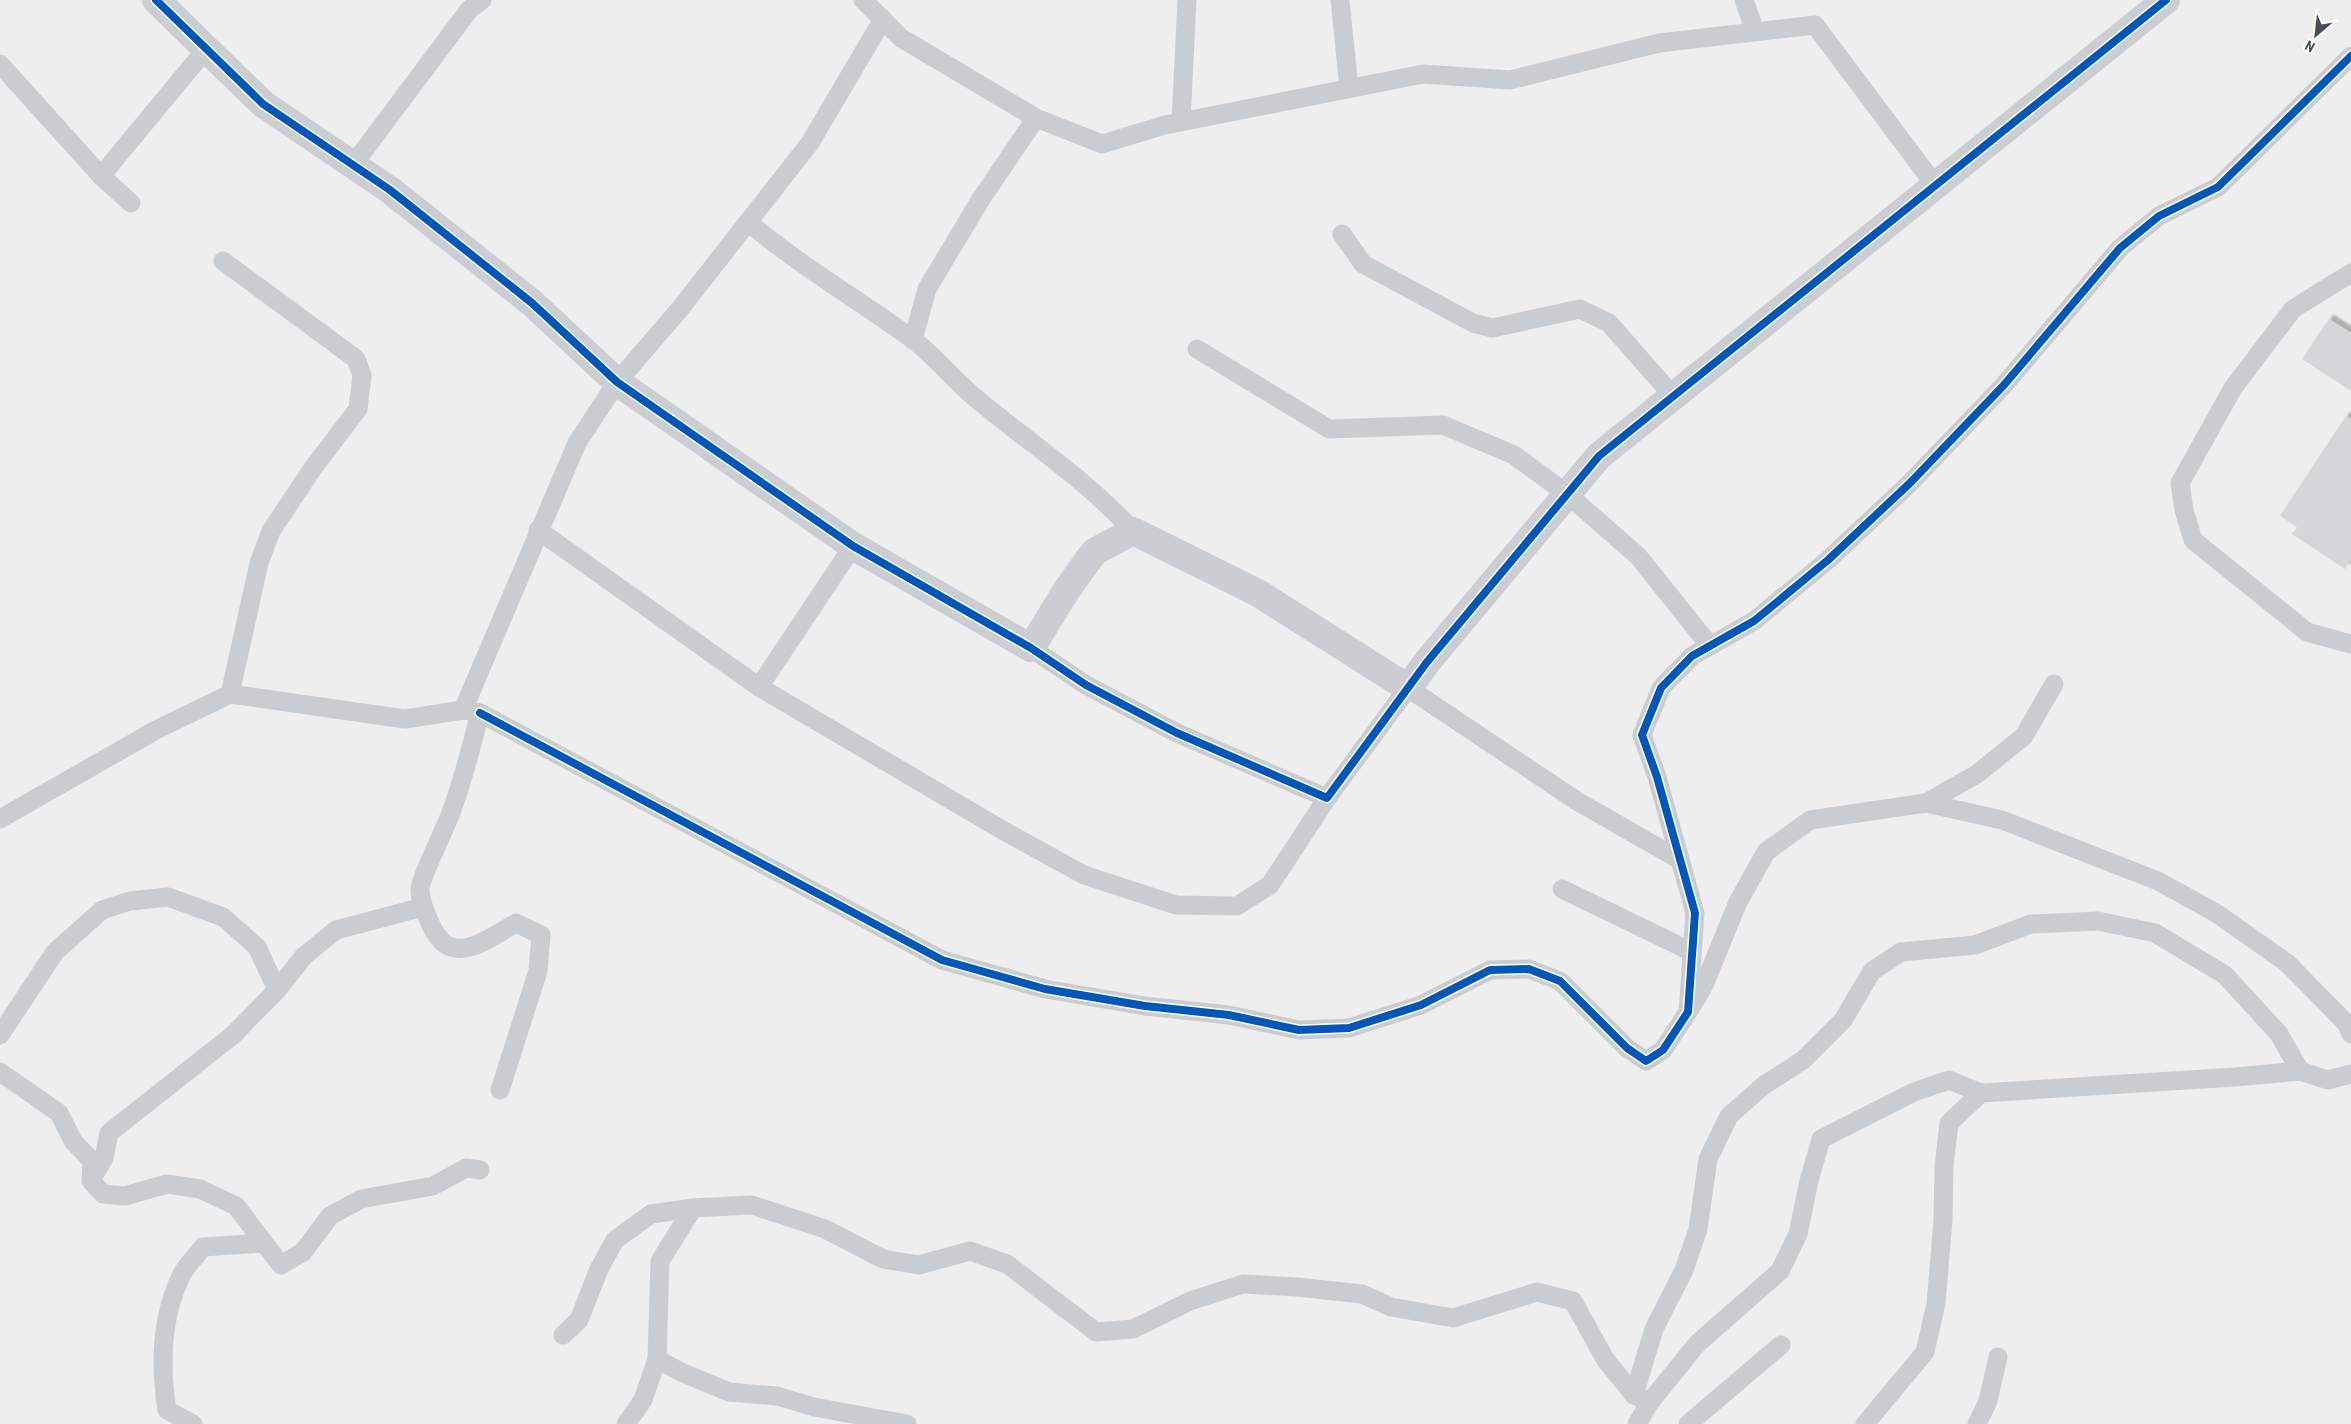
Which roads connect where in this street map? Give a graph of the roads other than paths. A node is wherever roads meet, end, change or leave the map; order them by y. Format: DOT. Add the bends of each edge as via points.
graph roads {
  1 [pos="156,0"];
  2 [pos="482,0"];
  3 [pos="864,0"];
  4 [pos="1187,0"];
  5 [pos="1340,0"];
  6 [pos="1744,0"];
  7 [pos="2166,0"];
  8 [pos="883,19"];
  9 [pos="1755,31"];
  10 [pos="206,49"];
  11 [pos="2351,56"];
  12 [pos="0,64"];
  13 [pos="1349,89"];
  14 [pos="1036,118"];
  15 [pos="1181,122"];
  16 [pos="353,165"];
  17 [pos="101,176"];
  18 [pos="1935,185"];
  19 [pos="131,203"];
  20 [pos="748,222"];
  21 [pos="1342,234"];
  22 [pos="223,261"];
  23 [pos="2351,273"];
  24 [pos="913,340"];
  25 [pos="1196,349"];
  26 [pos="617,382"];
  27 [pos="1673,396"];
  28 [pos="1567,494"];
  29 [pos="538,530"];
  30 [pos="1133,531"];
  31 [pos="852,546"];
  32 [pos="2351,644"];
  33 [pos="1710,646"];
  34 [pos="1031,648"];
  35 [pos="2054,684"];
  36 [pos="759,687"];
  37 [pos="1408,688"];
  38 [pos="230,694"];
  39 [pos="471,711"];
  40 [pos="1327,798"];
  41 [pos="1926,803"];
  42 [pos="0,819"];
  43 [pos="1680,860"];
  44 [pos="1562,889"];
  45 [pos="423,907"];
  46 [pos="1692,952"];
  47 [pos="277,990"];
  48 [pos="1688,1012"];
  49 [pos="2351,1034"];
  50 [pos="0,1036"];
  51 [pos="2300,1070"];
  52 [pos="0,1072"];
  53 [pos="2351,1074"];
  54 [pos="500,1090"];
  55 [pos="1981,1093"];
  56 [pos="480,1170"];
  57 [pos="91,1181"];
  58 [pos="693,1208"];
  59 [pos="263,1244"];
  60 [pos="563,1335"];
  61 [pos="1781,1345"];
  62 [pos="1998,1357"];
  63 [pos="657,1359"];
  64 [pos="1642,1398"];
  65 [pos="193,1424"];
  66 [pos="626,1424"];
  67 [pos="906,1424"];
  68 [pos="1637,1424"];
  69 [pos="1688,1424"];
  70 [pos="1866,1424"];
  71 [pos="1977,1424"];
  1 -- 10 [label="street"];
  2 -- 16 [label="street" via="469,10"];
  3 -- 8 [label="street"];
  4 -- 15 [label="street"];
  5 -- 13 [label="street"];
  6 -- 9 [label="street"];
  7 -- 18 [label="street"];
  8 -- 14 [label="street" via="902,38"];
  8 -- 20 [label="street" via="810,144"];
  9 -- 13 [label="street" via="1659,43 1510,80 1423,74"];
  9 -- 18 [label="street" via="1815,25"];
  10 -- 16 [label="street" via="263,104"];
  10 -- 17 [label="street"];
  11 -- 33 [label="street" via="2218,187 2159,216 2120,248 2004,385 1910,483 1828,560 1754,621"];
  12 -- 17 [label="street"];
  13 -- 15 [label="street"];
  14 -- 15 [label="street" via="1102,144"];
  14 -- 24 [label="street" via="981,199 927,289"];
  16 -- 26 [label="street" via="390,190 532,303"];
  17 -- 19 [label="street"];
  18 -- 27 [label="street"];
  20 -- 24 [label="street"];
  20 -- 26 [label="street"];
  21 -- 27 [label="street" via="1364,264 1472,323 1492,328 1580,310 1608,323"];
  22 -- 38 [label="street" via="356,358 362,375 358,409 271,530 258,562"];
  23 -- 32 [label="street" via="2294,309 2233,388 2180,483 2193,540 2308,632"];
  24 -- 30 [label="street" via="972,395 1108,504"];
  25 -- 28 [label="street" via="1329,429 1443,425 1514,455"];
  26 -- 29 [label="street" via="576,443"];
  26 -- 31 [label="street"];
  27 -- 28 [label="street" via="1599,456"];
  28 -- 33 [label="street" via="1638,556"];
  28 -- 37 [label="street"];
  29 -- 36 [label="street"];
  29 -- 39 [label="street"];
  30 -- 34 [label="street" via="1094,552"];
  30 -- 37 [label="street" via="1258,593"];
  31 -- 34 [label="street"];
  31 -- 36 [label="street"];
  33 -- 43 [label="street" via="1692,656 1661,688 1642,735"];
  34 -- 40 [label="street" via="1086,685 1177,733"];
  35 -- 41 [label="street" via="2024,736 1977,774"];
  36 -- 40 [label="street" via="1084,875 1176,905 1237,906 1270,885"];
  37 -- 40 [label="street"];
  37 -- 43 [label="street" via="1577,801"];
  38 -- 39 [label="street" via="405,719"];
  38 -- 42 [label="street" via="156,730"];
  39 -- 45 [label="street" via="467,765 451,814 419,888"];
  39 -- 48 [label="street" via="942,960 1045,989 1145,1006 1229,1015 1299,1030 1349,1028 1421,1005 1490,970 1529,969 1560,981 1627,1048 1646,1061 1663,1050"];
  41 -- 48 [label="street" via="1810,820 1766,852 1738,902 1704,985"];
  41 -- 49 [label="street" via="2002,820 2158,881 2216,913 2287,963 2346,1023"];
  43 -- 46 [label="street" via="1695,913"];
  44 -- 46 [label="street"];
  45 -- 47 [label="street" via="336,930 304,956"];
  45 -- 54 [label="street" via="436,937 453,949 468,950 516,923 541,935 538,971"];
  46 -- 48 [label="street"];
  47 -- 50 [label="street" via="257,947 223,917 168,897 130,901 102,910 56,952"];
  47 -- 57 [label="street" via="233,1035 108,1133 104,1158"];
  51 -- 53 [label="street" via="2328,1080"];
  51 -- 55 [label="street"];
  51 -- 64 [label="street" via="2279,1034 2225,975 2155,933 2098,922 2031,924 1975,945 1901,952 1872,971 1843,1020 1803,1060 1763,1086 1729,1116 1708,1159 1698,1229 1684,1270 1654,1328"];
  52 -- 57 [label="street" via="59,1114 73,1141 92,1160"];
  55 -- 64 [label="street" via="1949,1080 1914,1092 1821,1138 1798,1234 1780,1271"];
  55 -- 70 [label="street" via="1949,1123 1936,1304 1925,1352"];
  56 -- 59 [label="street" via="466,1168 433,1186 361,1199 330,1216 303,1252 281,1265"];
  57 -- 59 [label="street" via="103,1194 125,1196 167,1184 200,1189 236,1206"];
  58 -- 60 [label="street" via="651,1214 615,1240 599,1269 579,1320"];
  58 -- 63 [label="street" via="660,1261"];
  58 -- 64 [label="street" via="752,1205 825,1229 883,1258 918,1265 970,1250 1008,1264 1096,1332 1133,1329 1190,1301 1243,1284 1362,1294 1391,1307 1454,1318 1537,1292 1573,1301 1605,1359"];
  59 -- 65 [label="street" via="203,1247 182,1274 167,1317 162,1375 167,1410"];
  61 -- 69 [label="street"];
  62 -- 71 [label="street" via="1988,1401"];
  63 -- 66 [label="street" via="643,1400"];
  63 -- 67 [label="street" via="729,1392 776,1396 814,1407"];
  64 -- 68 [label="street"];
}
